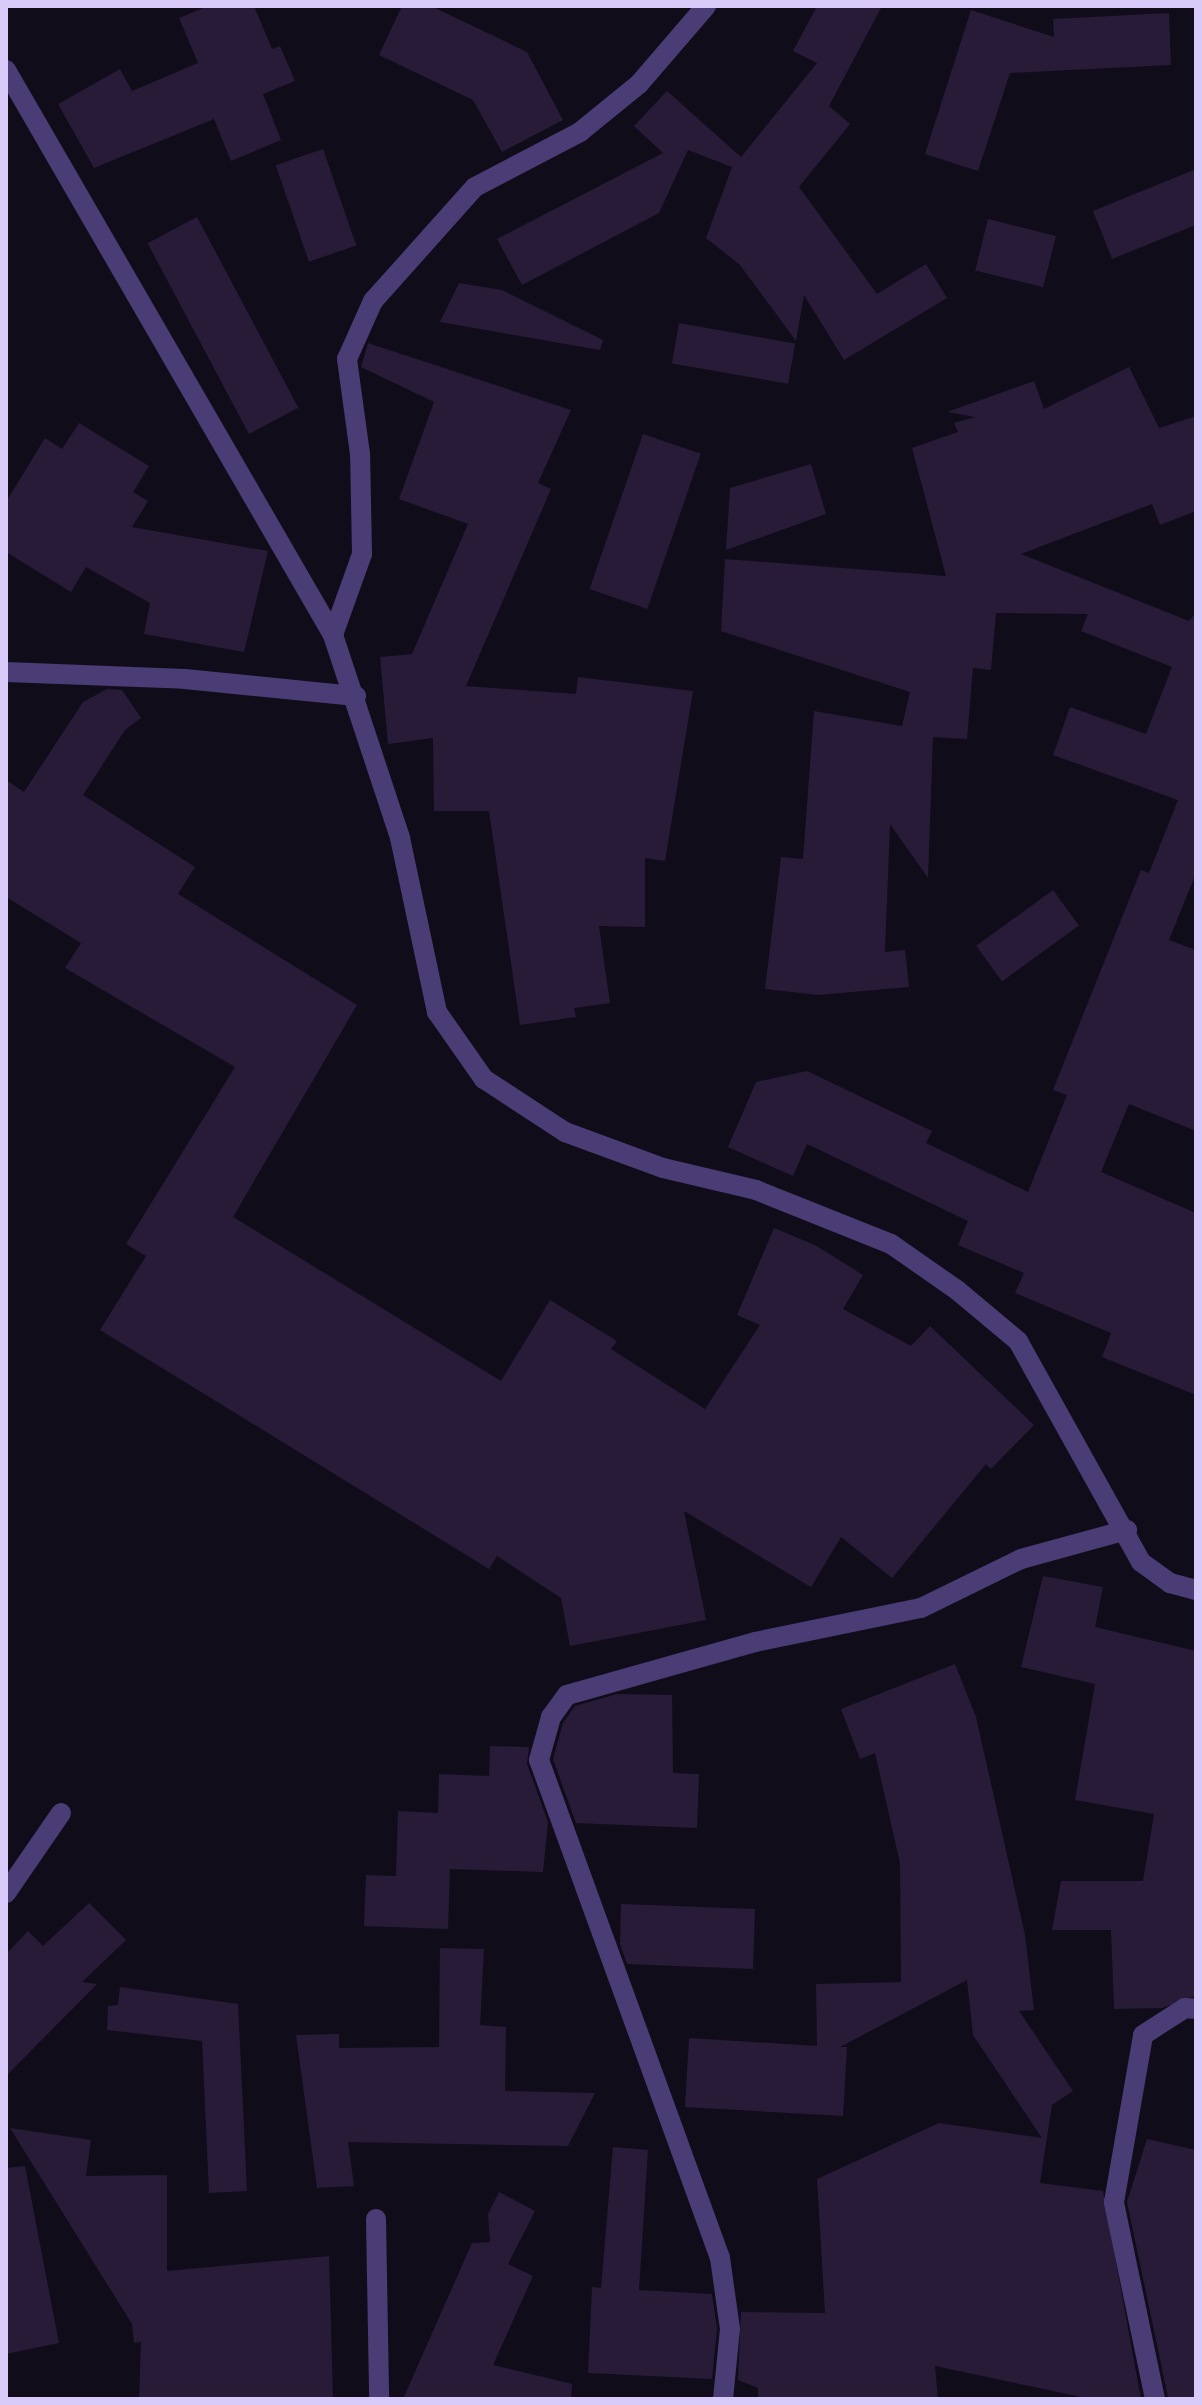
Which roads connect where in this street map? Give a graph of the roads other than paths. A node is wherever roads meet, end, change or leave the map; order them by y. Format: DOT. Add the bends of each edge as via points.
graph roads {
  1 [pos="706,6"];
  2 [pos="6,70"];
  3 [pos="333,635"];
  4 [pos="6,672"];
  5 [pos="356,696"];
  6 [pos="1127,1530"];
  7 [pos="1196,1590"];
  8 [pos="61,1813"];
  9 [pos="6,1893"];
  10 [pos="1196,2009"];
  11 [pos="376,2219"];
  12 [pos="379,2399"];
  13 [pos="723,2399"];
  14 [pos="1155,2399"];
  1 -- 3 [label="street" via="639,84 580,132 475,187 373,301 347,359 360,454 362,554"];
  2 -- 3 [label="street"];
  3 -- 5 [label="street"];
  4 -- 5 [label="street" via="185,679"];
  5 -- 6 [label="street" via="400,838 437,1012 484,1079 565,1132 663,1168 756,1190 891,1244 957,1290 1018,1341"];
  6 -- 7 [label="street" via="1141,1562 1170,1583"];
  6 -- 13 [label="street" via="1021,1559 921,1608 755,1642 567,1695 551,1717 539,1760 720,2258 730,2329"];
  8 -- 9 [label="street"];
  10 -- 14 [label="street" via="1185,2008 1143,2035 1114,2202"];
  11 -- 12 [label="street"];
}
